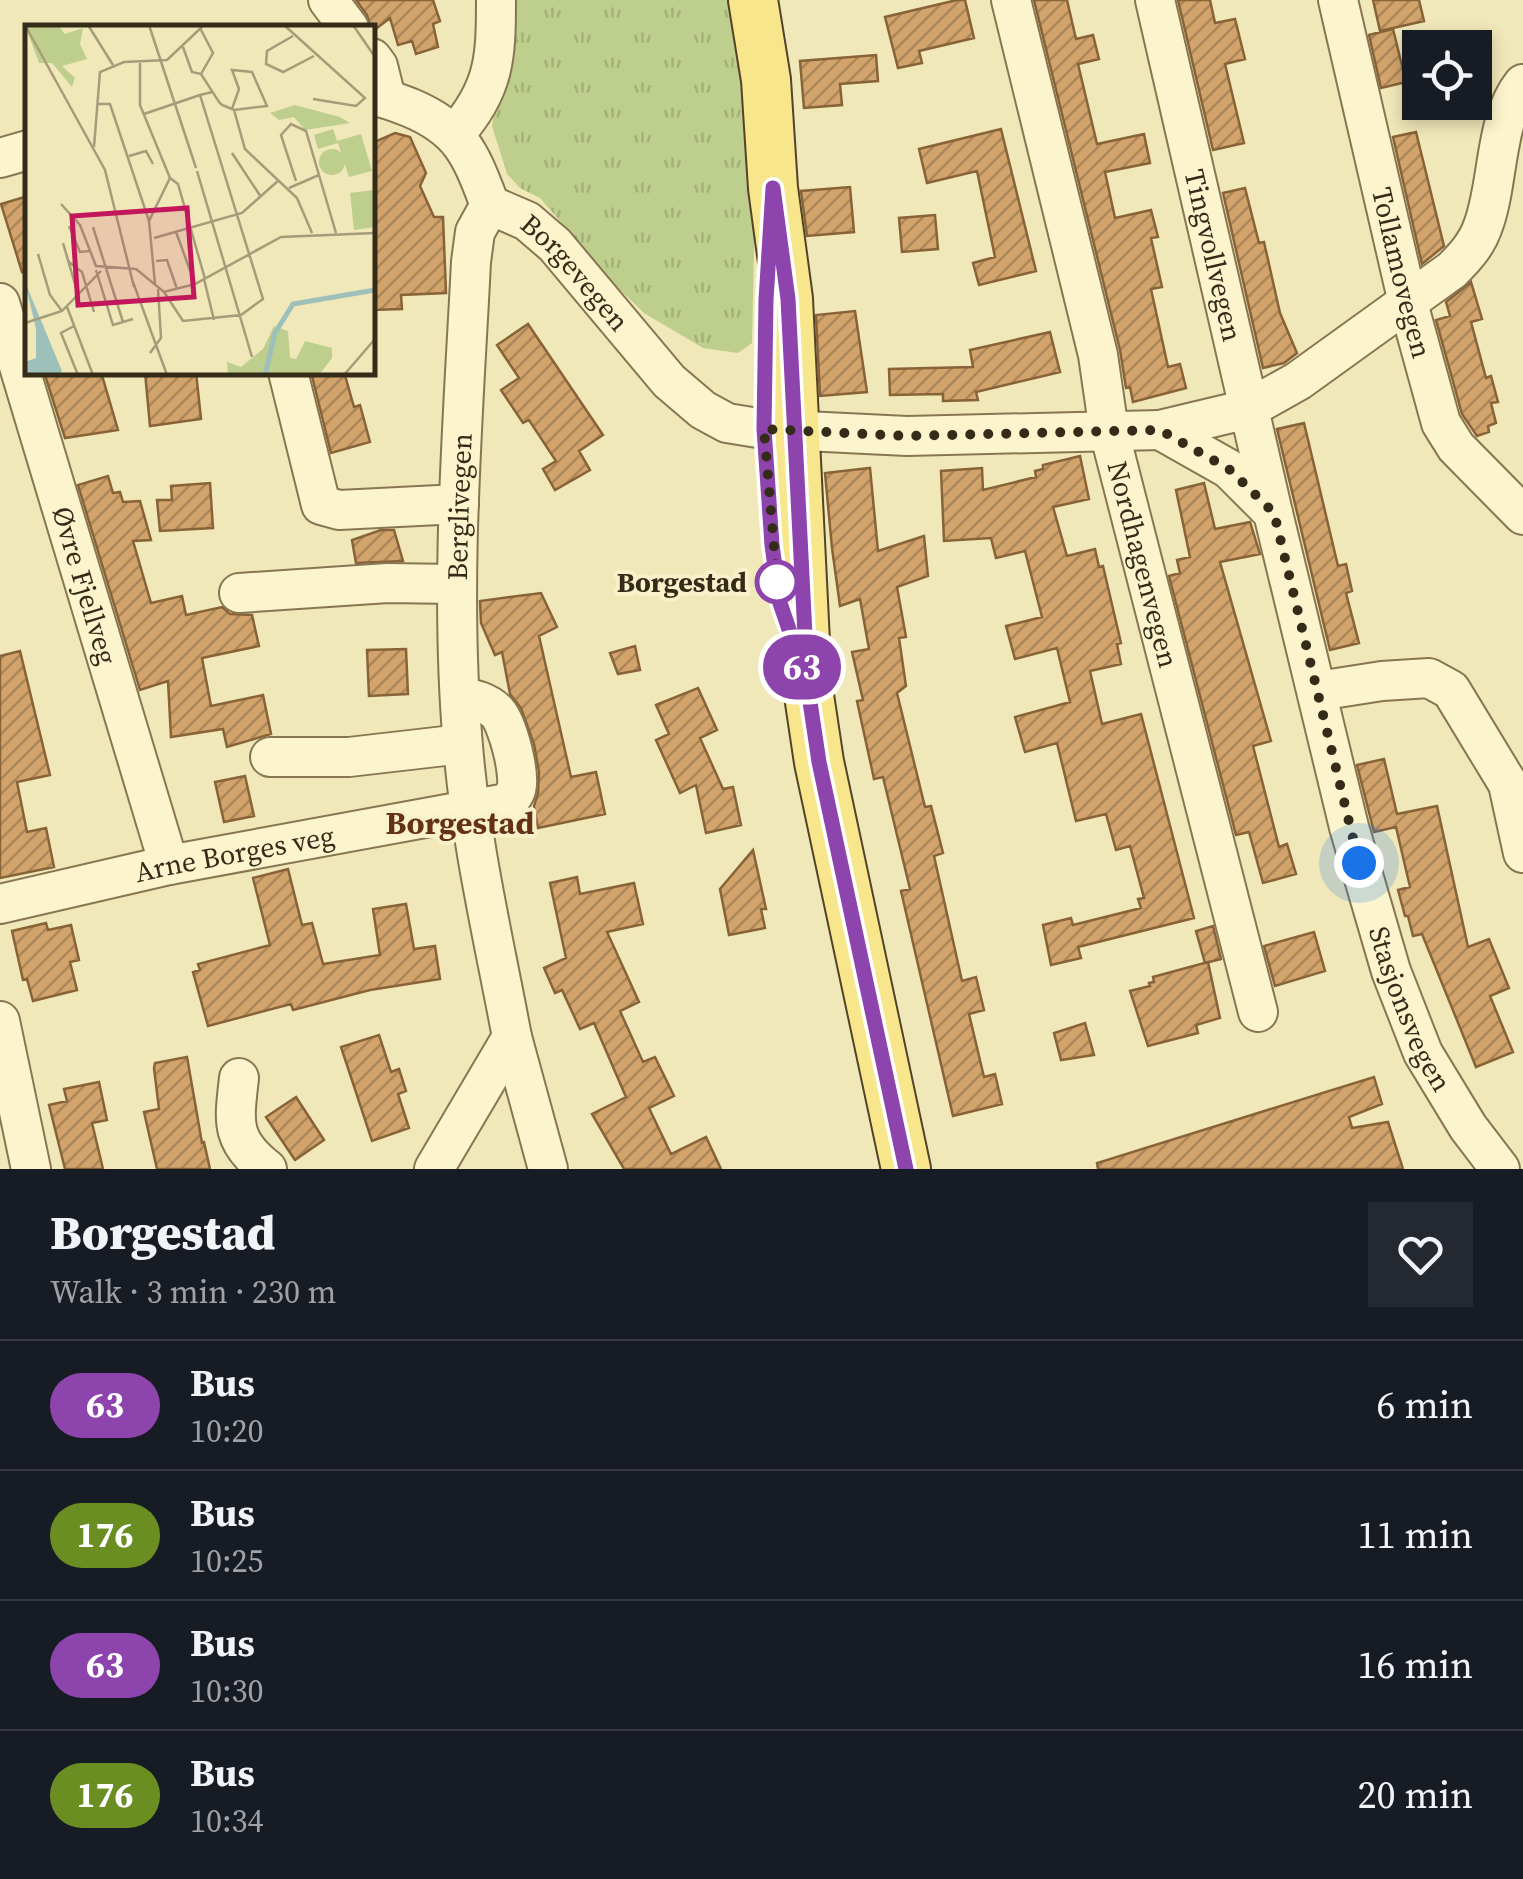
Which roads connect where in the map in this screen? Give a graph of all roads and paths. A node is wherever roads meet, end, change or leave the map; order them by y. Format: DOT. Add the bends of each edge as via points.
graph roads {
  1 [pos="328,0"];
  2 [pos="496,0"];
  3 [pos="753,0"];
  4 [pos="1010,0"];
  5 [pos="1155,0"];
  6 [pos="1338,0"];
  7 [pos="347,25"];
  8 [pos="375,62"];
  9 [pos="1516,96"];
  10 [pos="379,97"];
  11 [pos="455,134"];
  12 [pos="25,151"];
  13 [pos="0,158"];
  14 [pos="1523,172"];
  15 [pos="490,205"];
  16 [pos="1408,303"];
  17 [pos="0,304"];
  18 [pos="289,375"];
  19 [pos="1248,409"];
  20 [pos="778,430"];
  21 [pos="1160,430"];
  22 [pos="1109,432"];
  23 [pos="459,504"];
  24 [pos="1274,513"];
  25 [pos="1523,515"];
  26 [pos="455,584"];
  27 [pos="240,593"];
  28 [pos="1318,691"];
  29 [pos="460,696"];
  30 [pos="462,744"];
  31 [pos="270,757"];
  32 [pos="470,811"];
  33 [pos="1523,853"];
  34 [pos="169,866"];
  35 [pos="0,904"];
  36 [pos="1258,1012"];
  37 [pos="0,1021"];
  38 [pos="512,1038"];
  39 [pos="239,1078"];
  40 [pos="31,1169"];
  41 [pos="267,1169"];
  42 [pos="434,1169"];
  43 [pos="548,1169"];
  44 [pos="906,1169"];
  45 [pos="1500,1169"];
  1 -- 7 [label="street"];
  2 -- 11 [label="street" via="496,58 474,112"];
  3 -- 20 [label="main road" via="773,188 766,300"];
  4 -- 22 [label="street, Nordhagenvegen" via="1098,355"];
  5 -- 19 [label="street, Tingvollvegen"];
  6 -- 16 [label="street, Tollamovegen"];
  8 -- 10 [label="street"];
  9 -- 14 [label="street"];
  9 -- 16 [label="street" via="1472,249"];
  10 -- 11 [label="street, Borgevegen"];
  11 -- 15 [label="street, Borgevegen" via="471,155"];
  12 -- 13 [label="street"];
  15 -- 20 [label="street, Borgevegen" via="527,220 556,245 669,381 703,410 727,423"];
  15 -- 23 [label="street, Berglivegen" via="475,232 471,262"];
  16 -- 19 [label="street"];
  16 -- 25 [label="street, Tollamovegen" via="1442,423 1456,447"];
  17 -- 34 [label="street, Øvre Fjellveg"];
  18 -- 23 [label="street" via="320,505 340,510"];
  19 -- 21 [label="street"];
  19 -- 24 [label="street, Tingvollvegen"];
  20 -- 22 [label="street" via="906,436"];
  20 -- 44 [label="main road" via="772,545 780,603 807,682"];
  21 -- 22 [label="street"];
  21 -- 24 [label="street" via="1229,469"];
  22 -- 36 [label="street, Nordhagenvegen"];
  23 -- 26 [label="street, Berglivegen"];
  24 -- 28 [label="street, Stasjonsvegen"];
  26 -- 27 [label="street"];
  26 -- 29 [label="street, Berglivegen"];
  28 -- 33 [label="street" via="1429,678 1450,690 1508,784"];
  28 -- 45 [label="street, Stasjonsvegen" via="1390,971 1423,1053"];
  29 -- 30 [label="street, Berglivegen"];
  29 -- 32 [label="street, Arne Borges veg" via="497,712 508,729 518,784 507,803"];
  30 -- 31 [label="street" via="348,757"];
  30 -- 32 [label="street, Berglivegen"];
  32 -- 34 [label="street, Arne Borges veg"];
  32 -- 38 [label="street, Berglivegen"];
  34 -- 35 [label="street, Arne Borges veg"];
  37 -- 40 [label="street"];
  38 -- 42 [label="street"];
  38 -- 43 [label="street"];
  39 -- 41 [label="street" via="236,1134"];
}
